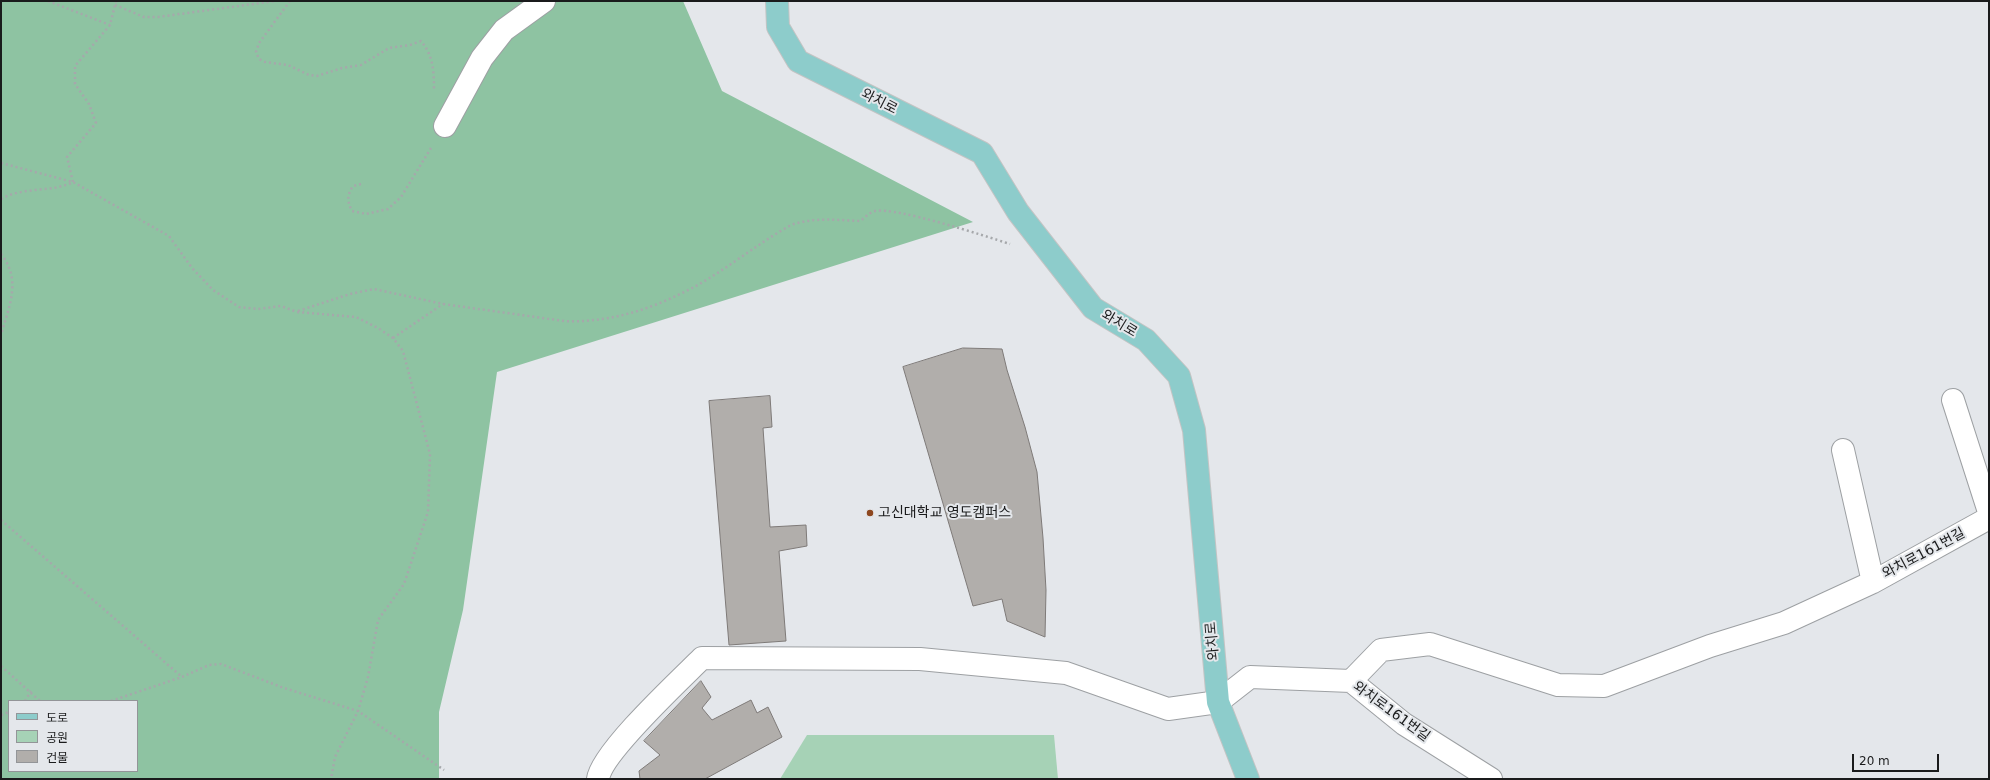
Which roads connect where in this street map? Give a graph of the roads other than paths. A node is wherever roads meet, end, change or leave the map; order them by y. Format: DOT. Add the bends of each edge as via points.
graph roads {
  1 [pos="544,1"];
  2 [pos="777,1"];
  3 [pos="445,126"];
  4 [pos="1953,400"];
  5 [pos="1843,450"];
  6 [pos="1989,512"];
  7 [pos="1989,518"];
  8 [pos="1873,582"];
  9 [pos="1351,681"];
  10 [pos="1218,702"];
  11 [pos="598,779"];
  12 [pos="1248,779"];
  13 [pos="1491,779"];
  1 -- 3 [label="street" via="504,30 482,58"];
  2 -- 10 [label="main road, 와치로" via="778,27 798,61 982,153 1018,212 1093,308 1146,340 1179,376 1194,430"];
  4 -- 6 [label="street"];
  5 -- 8 [label="street, 와치로161번길"];
  7 -- 8 [label="street, 와치로161번길"];
  8 -- 9 [label="street" via="1784,623 1710,646 1604,686 1558,685 1430,644 1381,650"];
  9 -- 10 [label="street, 와치로161번길" via="1250,677"];
  9 -- 13 [label="street, 와치로161번길" via="1404,724"];
  10 -- 11 [label="street" via="1168,709 1066,673 920,659 702,658 618,743 599,772"];
  10 -- 12 [label="main road, 와치로"];
}
